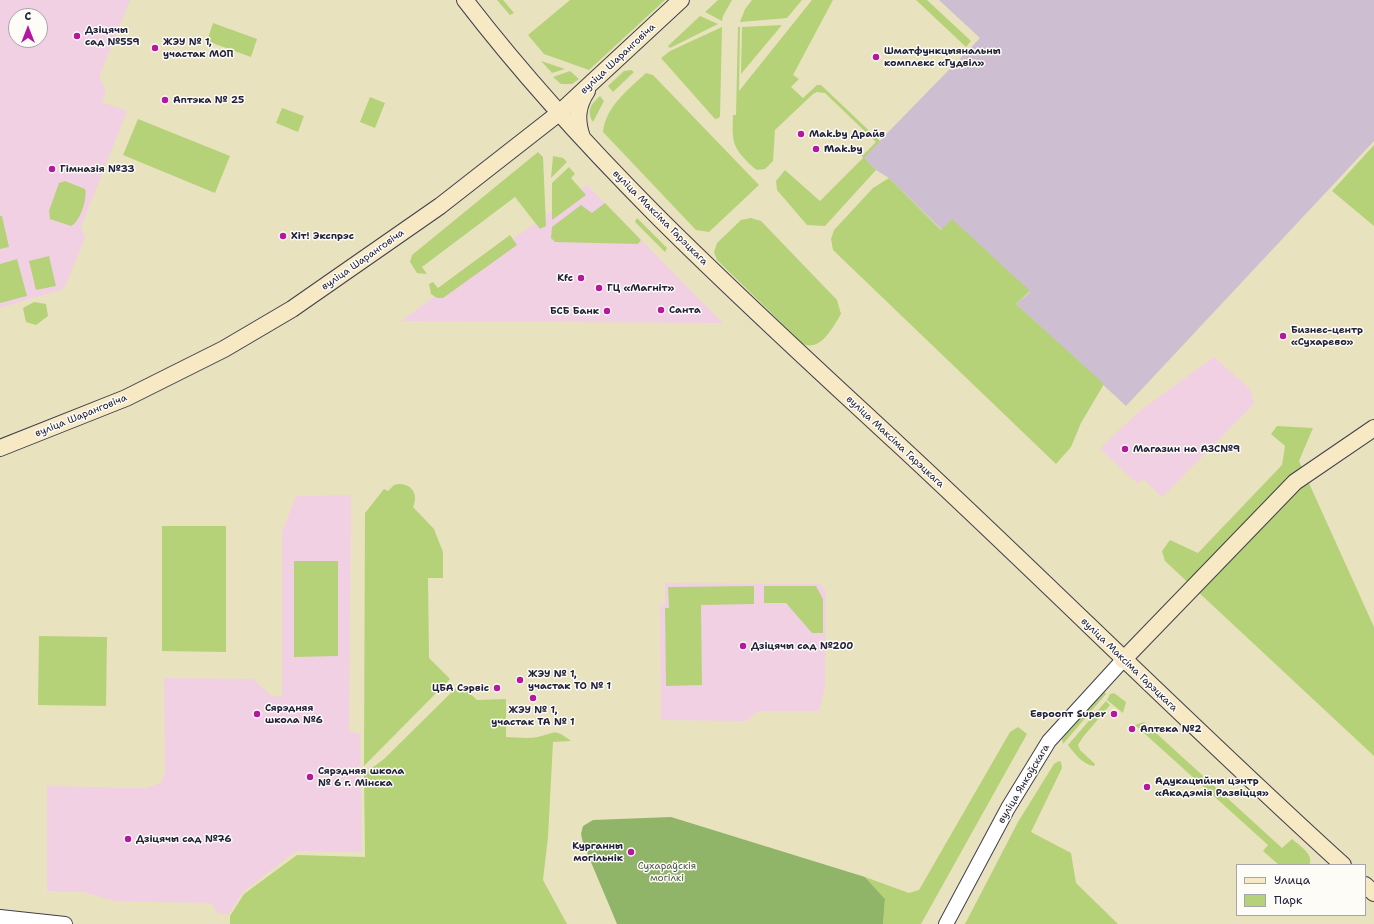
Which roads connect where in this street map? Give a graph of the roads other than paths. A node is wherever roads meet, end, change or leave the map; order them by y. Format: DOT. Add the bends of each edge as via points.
graph roads {
  1 [pos="465,0"];
  2 [pos="681,0"];
  3 [pos="590,86"];
  4 [pos="559,113"];
  5 [pos="582,139"];
  6 [pos="1374,428"];
  7 [pos="0,448"];
  8 [pos="1123,660"];
  9 [pos="1342,864"];
  10 [pos="1366,886"];
  11 [pos="1374,893"];
  12 [pos="0,917"];
  13 [pos="65,924"];
  14 [pos="946,924"];
  1 -- 4 [label="main road, вуліца Максіма Гарэцкага"];
  2 -- 3 [label="main road, вуліца Шаранговіча"];
  3 -- 4 [label="main road, вуліца Шаранговіча"];
  3 -- 5 [label="main road" via="581,100 578,115"];
  4 -- 5 [label="main road, вуліца Максіма Гарэцкага"];
  4 -- 7 [label="main road, вуліца Шаранговіча" via="440,206 292,309 224,350 126,398"];
  5 -- 8 [label="main road, вуліца Максіма Гарэцкага" via="638,198 807,361 904,450"];
  6 -- 8 [label="main road" via="1296,482"];
  8 -- 9 [label="main road, вуліца Максіма Гарэцкага"];
  8 -- 14 [label="street, вуліца Янкоўскага" via="1049,741 1008,808"];
  10 -- 11 [label="main road"];
  12 -- 13 [label="street"];
}
